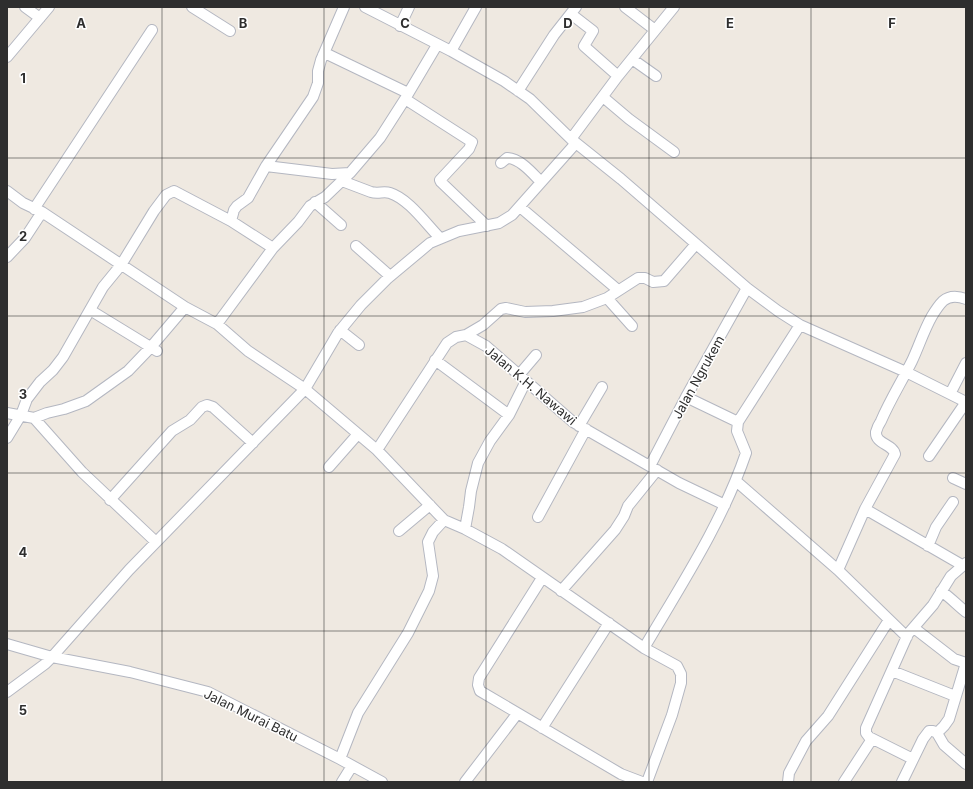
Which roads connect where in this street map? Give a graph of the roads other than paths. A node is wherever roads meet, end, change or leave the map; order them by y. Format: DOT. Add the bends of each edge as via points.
graph roads {
  1 [pos="25,7"];
  2 [pos="49,7"];
  3 [pos="192,7"];
  4 [pos="344,7"];
  5 [pos="366,7"];
  6 [pos="409,7"];
  7 [pos="476,7"];
  8 [pos="625,7"];
  9 [pos="674,7"];
  10 [pos="574,10"];
  11 [pos="40,18"];
  12 [pos="400,26"];
  13 [pos="152,30"];
  14 [pos="655,30"];
  15 [pos="230,31"];
  16 [pos="437,45"];
  17 [pos="451,51"];
  18 [pos="323,55"];
  19 [pos="7,57"];
  20 [pos="632,58"];
  21 [pos="618,76"];
  22 [pos="656,76"];
  23 [pos="518,91"];
  24 [pos="406,96"];
  25 [pos="603,97"];
  26 [pos="574,141"];
  27 [pos="674,152"];
  28 [pos="501,163"];
  29 [pos="266,166"];
  30 [pos="350,173"];
  31 [pos="342,180"];
  32 [pos="541,182"];
  33 [pos="7,191"];
  34 [pos="315,202"];
  35 [pos="520,207"];
  36 [pos="38,211"];
  37 [pos="231,221"];
  38 [pos="340,225"];
  39 [pos="487,226"];
  40 [pos="440,238"];
  41 [pos="696,244"];
  42 [pos="356,246"];
  43 [pos="273,248"];
  44 [pos="7,257"];
  45 [pos="121,266"];
  46 [pos="390,276"];
  47 [pos="747,288"];
  48 [pos="618,290"];
  49 [pos="607,298"];
  50 [pos="966,299"];
  51 [pos="185,307"];
  52 [pos="90,310"];
  53 [pos="217,324"];
  54 [pos="800,325"];
  55 [pos="632,326"];
  56 [pos="340,330"];
  57 [pos="466,335"];
  58 [pos="359,345"];
  59 [pos="154,349"];
  60 [pos="536,355"];
  61 [pos="435,360"];
  62 [pos="966,363"];
  63 [pos="906,372"];
  64 [pos="522,378"];
  65 [pos="602,387"];
  66 [pos="305,389"];
  67 [pos="950,394"];
  68 [pos="686,397"];
  69 [pos="966,402"];
  70 [pos="7,413"];
  71 [pos="21,415"];
  72 [pos="509,415"];
  73 [pos="34,418"];
  74 [pos="738,422"];
  75 [pos="583,428"];
  76 [pos="358,434"];
  77 [pos="7,438"];
  78 [pos="253,443"];
  79 [pos="377,450"];
  80 [pos="929,456"];
  81 [pos="329,467"];
  82 [pos="654,468"];
  83 [pos="953,478"];
  84 [pos="736,481"];
  85 [pos="966,484"];
  86 [pos="110,500"];
  87 [pos="953,502"];
  88 [pos="430,505"];
  89 [pos="725,505"];
  90 [pos="865,509"];
  91 [pos="538,517"];
  92 [pos="444,520"];
  93 [pos="464,529"];
  94 [pos="399,531"];
  95 [pos="156,542"];
  96 [pos="928,546"];
  97 [pos="964,564"];
  98 [pos="838,570"];
  99 [pos="542,578"];
  100 [pos="561,591"];
  101 [pos="941,591"];
  102 [pos="966,612"];
  103 [pos="889,620"];
  104 [pos="609,623"];
  105 [pos="911,632"];
  106 [pos="7,644"];
  107 [pos="644,648"];
  108 [pos="49,660"];
  109 [pos="966,663"];
  110 [pos="892,671"];
  111 [pos="7,692"];
  112 [pos="955,696"];
  113 [pos="517,714"];
  114 [pos="542,728"];
  115 [pos="937,733"];
  116 [pos="872,739"];
  117 [pos="340,759"];
  118 [pos="913,759"];
  119 [pos="966,764"];
  120 [pos="352,766"];
  121 [pos="342,782"];
  122 [pos="382,782"];
  123 [pos="465,782"];
  124 [pos="642,782"];
  125 [pos="647,782"];
  126 [pos="788,782"];
  127 [pos="844,782"];
  128 [pos="902,782"];
  1 -- 11 [label="street"];
  2 -- 11 [label="street"];
  3 -- 15 [label="street"];
  4 -- 18 [label="street"];
  5 -- 12 [label="street"];
  6 -- 12 [label="street"];
  7 -- 17 [label="street"];
  8 -- 14 [label="street"];
  9 -- 14 [label="street"];
  10 -- 21 [label="street" via="593,31 584,46"];
  10 -- 23 [label="street" via="554,35"];
  11 -- 19 [label="street"];
  12 -- 16 [label="street"];
  13 -- 36 [label="street"];
  14 -- 20 [label="street"];
  16 -- 17 [label="street"];
  16 -- 24 [label="street"];
  17 -- 23 [label="street"];
  18 -- 24 [label="street" via="329,55"];
  18 -- 29 [label="street" via="316,91"];
  20 -- 21 [label="street"];
  20 -- 22 [label="street"];
  21 -- 25 [label="street"];
  23 -- 26 [label="street" via="530,99"];
  24 -- 30 [label="street" via="380,138"];
  24 -- 39 [label="street" via="472,142 441,182"];
  25 -- 26 [label="street"];
  25 -- 27 [label="street"];
  26 -- 32 [label="street"];
  26 -- 41 [label="street"];
  28 -- 32 [label="street" via="507,158 512,159"];
  29 -- 30 [label="street" via="332,174"];
  29 -- 37 [label="street" via="248,198 234,210"];
  30 -- 31 [label="street"];
  31 -- 34 [label="street" via="325,198"];
  31 -- 40 [label="street" via="376,194 388,193 396,196 406,202"];
  32 -- 35 [label="street"];
  33 -- 36 [label="street"];
  34 -- 38 [label="street"];
  34 -- 43 [label="street"];
  35 -- 39 [label="street" via="512,215"];
  35 -- 48 [label="street"];
  36 -- 44 [label="street" via="25,238"];
  36 -- 45 [label="street"];
  37 -- 43 [label="street"];
  37 -- 45 [label="street" via="174,190 166,195 154,212"];
  39 -- 40 [label="street" via="459,231"];
  40 -- 46 [label="street" via="420,250"];
  41 -- 47 [label="street"];
  41 -- 48 [label="street" via="664,281 653,282 638,278"];
  42 -- 46 [label="street"];
  43 -- 53 [label="street"];
  45 -- 51 [label="street"];
  45 -- 52 [label="street" via="102,287"];
  46 -- 56 [label="street" via="360,305"];
  47 -- 54 [label="street"];
  47 -- 68 [label="street, Jalan Ngrukem"];
  48 -- 49 [label="street"];
  49 -- 55 [label="street"];
  49 -- 57 [label="street" via="583,306 553,311 525,312 506,308"];
  50 -- 63 [label="street" via="947,298 938,306"];
  51 -- 53 [label="street"];
  51 -- 59 [label="street"];
  52 -- 59 [label="street"];
  52 -- 71 [label="street" via="63,357 27,399"];
  53 -- 66 [label="street" via="248,351"];
  54 -- 63 [label="street"];
  54 -- 74 [label="street"];
  56 -- 58 [label="street"];
  56 -- 66 [label="street"];
  57 -- 61 [label="street" via="456,337 447,343"];
  57 -- 64 [label="street, Jalan K.H. Nawawi" via="486,346"];
  59 -- 73 [label="street" via="86,401"];
  60 -- 64 [label="street"];
  61 -- 72 [label="street"];
  61 -- 79 [label="street"];
  62 -- 67 [label="street"];
  63 -- 67 [label="street"];
  63 -- 90 [label="street" via="876,432 879,440 894,449 895,454"];
  64 -- 72 [label="street"];
  64 -- 75 [label="street, Jalan K.H. Nawawi"];
  65 -- 75 [label="street"];
  66 -- 76 [label="street"];
  66 -- 78 [label="street"];
  67 -- 69 [label="street"];
  68 -- 74 [label="street"];
  68 -- 82 [label="street, Jalan Ngrukem"];
  69 -- 80 [label="street"];
  70 -- 71 [label="street"];
  71 -- 73 [label="street"];
  71 -- 77 [label="street"];
  72 -- 93 [label="street" via="478,463"];
  73 -- 86 [label="street"];
  74 -- 84 [label="street" via="737,431 746,454"];
  75 -- 82 [label="street, Jalan K.H. Nawawi"];
  75 -- 91 [label="street"];
  76 -- 79 [label="street"];
  76 -- 81 [label="street"];
  78 -- 86 [label="street" via="213,407 207,405 172,431"];
  78 -- 95 [label="street"];
  79 -- 88 [label="street"];
  82 -- 89 [label="street, Jalan K.H. Nawawi"];
  82 -- 100 [label="street" via="615,530"];
  83 -- 85 [label="street"];
  84 -- 89 [label="street"];
  84 -- 98 [label="street"];
  86 -- 95 [label="street"];
  87 -- 96 [label="street" via="936,527"];
  88 -- 92 [label="street"];
  88 -- 94 [label="street"];
  89 -- 107 [label="street" via="706,544"];
  90 -- 96 [label="street"];
  90 -- 98 [label="street"];
  92 -- 93 [label="street"];
  92 -- 117 [label="street" via="428,542 433,576 429,591 408,633 358,713"];
  93 -- 99 [label="street" via="502,549"];
  95 -- 108 [label="street"];
  96 -- 97 [label="street"];
  97 -- 101 [label="street" via="951,576"];
  98 -- 103 [label="street"];
  99 -- 100 [label="street"];
  99 -- 113 [label="street" via="479,678 480,691"];
  100 -- 104 [label="street"];
  101 -- 102 [label="street"];
  101 -- 105 [label="street"];
  103 -- 105 [label="street"];
  103 -- 126 [label="street" via="828,716 806,741 789,773"];
  104 -- 107 [label="street"];
  104 -- 114 [label="street"];
  105 -- 109 [label="street" via="954,659"];
  105 -- 110 [label="street"];
  106 -- 108 [label="street, Jalan Murai Batu"];
  107 -- 125 [label="street" via="677,666 681,674 672,715"];
  108 -- 111 [label="street"];
  108 -- 117 [label="street, Jalan Murai Batu" via="130,672 208,692"];
  109 -- 112 [label="street"];
  110 -- 112 [label="street"];
  110 -- 116 [label="street" via="867,725 866,733"];
  112 -- 115 [label="street" via="949,719"];
  113 -- 114 [label="street"];
  113 -- 123 [label="street"];
  114 -- 124 [label="street" via="621,774"];
  115 -- 118 [label="street" via="927,732"];
  115 -- 119 [label="street" via="944,745"];
  116 -- 118 [label="street"];
  116 -- 127 [label="street"];
  117 -- 120 [label="street, Jalan Murai Batu"];
  118 -- 128 [label="street"];
  120 -- 121 [label="street"];
  120 -- 122 [label="street, Jalan Murai Batu"];
}
